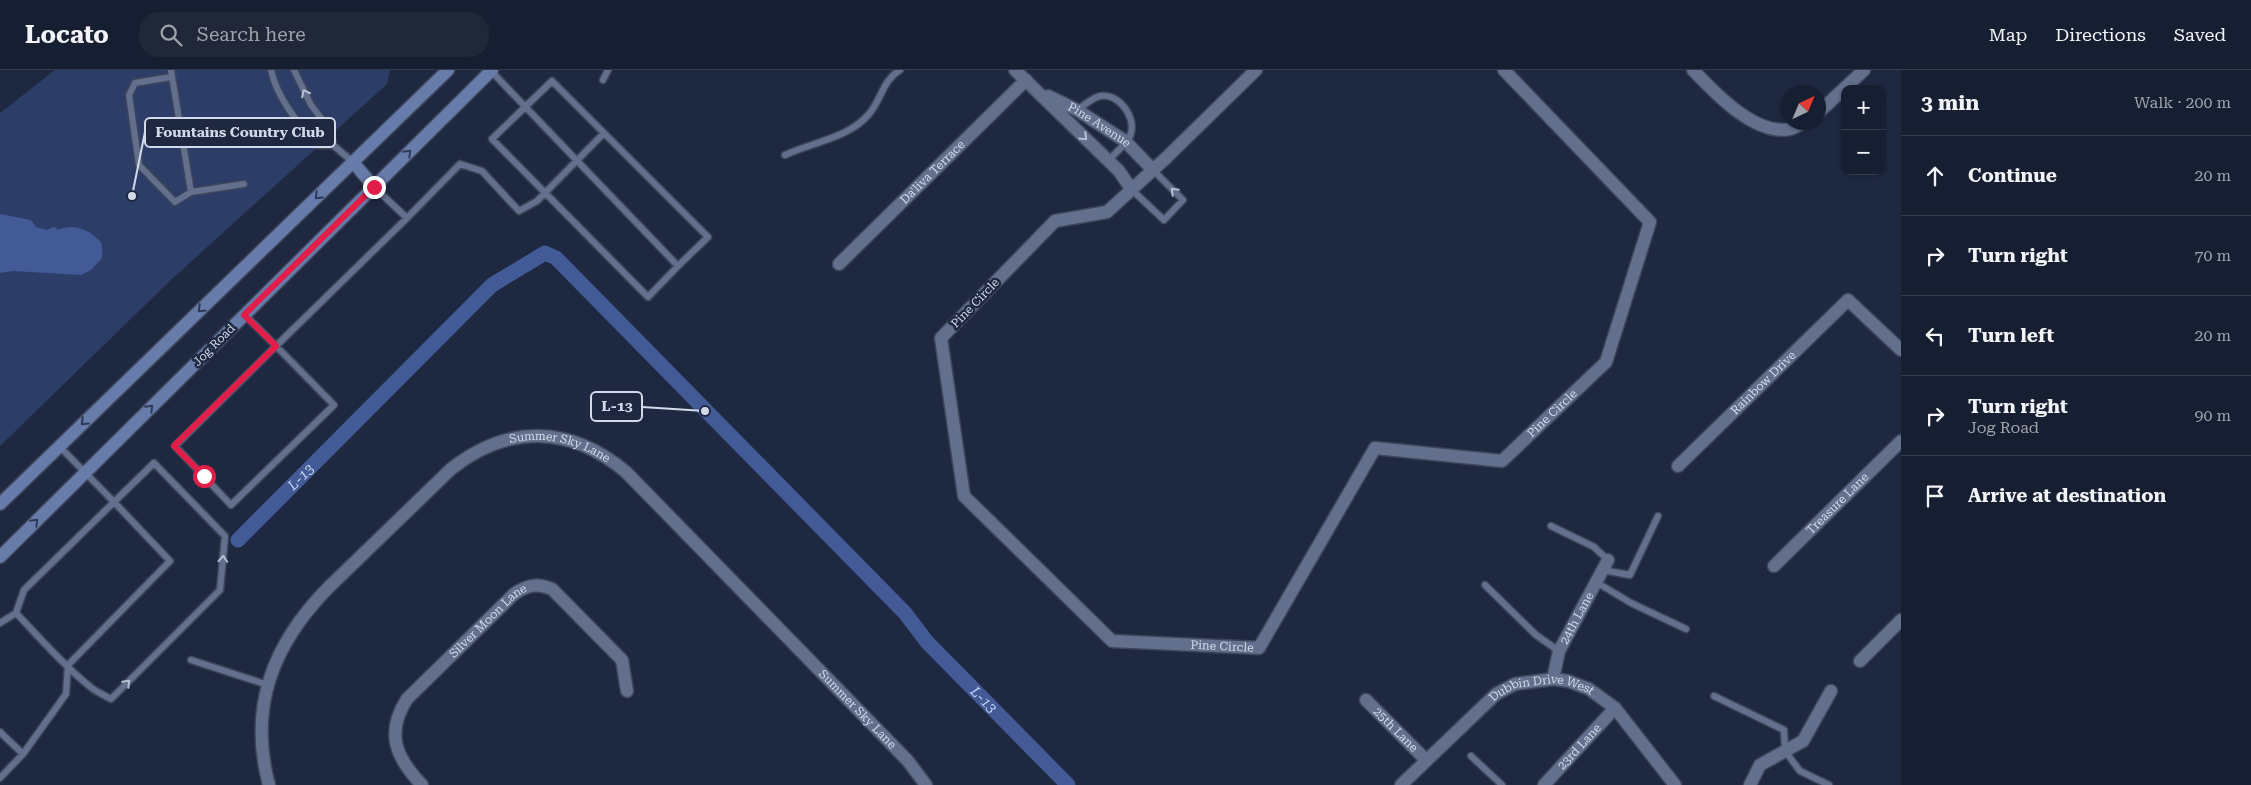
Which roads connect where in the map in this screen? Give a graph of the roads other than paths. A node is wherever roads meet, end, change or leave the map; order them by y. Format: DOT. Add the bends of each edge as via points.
graph roads {
  1 [pos="270,70"];
  2 [pos="294,70"];
  3 [pos="448,70"];
  4 [pos="608,70"];
  5 [pos="900,70"];
  6 [pos="1015,70"];
  7 [pos="1256,70"];
  8 [pos="1504,70"];
  9 [pos="1693,70"];
  10 [pos="1864,70"];
  11 [pos="491,71"];
  12 [pos="171,73"];
  13 [pos="603,80"];
  14 [pos="1026,80"];
  15 [pos="1037,90"];
  16 [pos="525,106"];
  17 [pos="1826,106"];
  18 [pos="1077,110"];
  19 [pos="1064,117"];
  20 [pos="1781,129"];
  21 [pos="604,133"];
  22 [pos="1126,141"];
  23 [pos="333,144"];
  24 [pos="786,155"];
  25 [pos="1109,160"];
  26 [pos="577,161"];
  27 [pos="353,162"];
  28 [pos="1153,170"];
  29 [pos="244,184"];
  30 [pos="374,187"];
  31 [pos="1132,190"];
  32 [pos="191,192"];
  33 [pos="545,193"];
  34 [pos="407,218"];
  35 [pos="840,264"];
  36 [pos="678,266"];
  37 [pos="244,315"];
  38 [pos="276,346"];
  39 [pos="1901,350"];
  40 [pos="1901,441"];
  41 [pos="60,446"];
  42 [pos="1678,466"];
  43 [pos="85,472"];
  44 [pos="114,502"];
  45 [pos="0,504"];
  46 [pos="1658,516"];
  47 [pos="1551,526"];
  48 [pos="0,557"];
  49 [pos="1605,565"];
  50 [pos="1774,566"];
  51 [pos="1596,582"];
  52 [pos="1485,585"];
  53 [pos="16,613"];
  54 [pos="1901,620"];
  55 [pos="0,623"];
  56 [pos="1686,629"];
  57 [pos="1560,651"];
  58 [pos="191,660"];
  59 [pos="1860,661"];
  60 [pos="68,665"];
  61 [pos="1553,680"];
  62 [pos="268,685"];
  63 [pos="627,691"];
  64 [pos="1831,691"];
  65 [pos="1714,696"];
  66 [pos="1366,700"];
  67 [pos="1615,708"];
  68 [pos="0,732"];
  69 [pos="1785,751"];
  70 [pos="23,754"];
  71 [pos="1471,756"];
  72 [pos="1426,760"];
  73 [pos="0,778"];
  74 [pos="269,785"];
  75 [pos="422,785"];
  76 [pos="926,785"];
  77 [pos="1401,785"];
  78 [pos="1502,785"];
  79 [pos="1544,785"];
  80 [pos="1675,785"];
  81 [pos="1750,785"];
  82 [pos="1828,785"];
  1 -- 23 [label="lane" via="297,122 317,144"];
  23 -- 2 [label="lane, one-way" via="330,130 311,105"];
  3 -- 27 [label="main road"];
  4 -- 13 [label="lane"];
  5 -- 24 [label="lane" via="890,76 869,114 852,128"];
  6 -- 14 [label="street, Pine Avenue"];
  7 -- 28 [label="street, Pine Circle"];
  8 -- 31 [label="street, Pine Circle" via="1650,222 1606,362 1502,461 1374,448 1259,648 1112,641 964,496 941,338 1055,221 1106,212"];
  9 -- 20 [label="street" via="1739,113 1768,128"];
  10 -- 17 [label="street"];
  11 -- 16 [label="lane"];
  30 -- 11 [label="main road, Jog Road, one-way"];
  12 -- 32 [label="lane"];
  12 -- 32 [label="lane" via="135,84 129,95 139,166 175,202"];
  14 -- 15 [label="street, Pine Avenue"];
  14 -- 35 [label="street, Da'liva Terrace"];
  15 -- 18 [label="street, Pine Avenue"];
  15 -- 19 [label="street, Pine Avenue"];
  16 -- 21 [label="lane" via="552,81"];
  16 -- 26 [label="lane"];
  16 -- 33 [label="lane" via="492,140"];
  18 -- 19 [label="lane"];
  18 -- 22 [label="street, Pine Avenue"];
  18 -- 22 [label="lane" via="1098,97 1117,100 1128,110 1133,121 1131,135"];
  19 -- 25 [label="street, Pine Avenue, one-way"];
  21 -- 26 [label="lane"];
  21 -- 36 [label="lane" via="708,237"];
  22 -- 25 [label="lane"];
  22 -- 28 [label="street, Pine Avenue"];
  23 -- 27 [label="lane"];
  25 -- 31 [label="street, Pine Avenue" via="1120,170"];
  26 -- 33 [label="lane"];
  26 -- 36 [label="lane"];
  27 -- 30 [label="main road"];
  27 -- 41 [label="main road, one-way"];
  28 -- 31 [label="street, Pine Circle"];
  31 -- 28 [label="lane, one-way" via="1164,220 1183,200"];
  29 -- 32 [label="lane"];
  30 -- 34 [label="lane"];
  30 -- 37 [label="main road, Jog Road"];
  33 -- 34 [label="lane" via="519,211 482,171 460,164"];
  33 -- 36 [label="lane" via="648,297"];
  34 -- 38 [label="lane"];
  37 -- 38 [label="lane"];
  43 -- 37 [label="main road, Jog Road, one-way"];
  38 -- 38 [label="lane" via="174,446 232,504 334,405"];
  39 -- 42 [label="street, Rainbow Drive" via="1848,300"];
  40 -- 50 [label="street, Treasure Lane"];
  41 -- 43 [label="lane"];
  41 -- 45 [label="main road"];
  43 -- 44 [label="lane"];
  48 -- 43 [label="main road, Jog Road, one-way"];
  44 -- 53 [label="lane" via="24,590"];
  44 -- 60 [label="lane" via="170,560"];
  60 -- 44 [label="lane, one-way" via="89,686 111,699 220,590 225,536 154,462"];
  46 -- 49 [label="lane" via="1630,575"];
  47 -- 49 [label="lane" via="1594,547"];
  49 -- 51 [label="street, 24th Lane"];
  51 -- 56 [label="lane"];
  51 -- 57 [label="street, 24th Lane"];
  52 -- 57 [label="lane" via="1536,635"];
  53 -- 55 [label="lane"];
  53 -- 60 [label="lane"];
  54 -- 59 [label="street"];
  57 -- 61 [label="street, 24th Lane"];
  58 -- 62 [label="lane"];
  60 -- 70 [label="lane" via="66,694"];
  61 -- 67 [label="street, Dubbin Drive West" via="1568,681 1588,689"];
  61 -- 72 [label="street, Dubbin Drive West" via="1515,684 1496,694"];
  62 -- 74 [label="street, Summer Sky Lane" via="262,745"];
  62 -- 76 [label="street, Summer Sky Lane" via="282,649 308,608 451,469 467,456 504,440 554,437 593,449 626,472 908,761"];
  63 -- 75 [label="street, Silver Moon Lane" via="622,660 552,589 542,585 522,588 413,692 401,708 396,727 397,747 405,766"];
  64 -- 69 [label="street" via="1803,741"];
  65 -- 69 [label="lane" via="1784,730"];
  66 -- 72 [label="street, 25th Lane"];
  67 -- 79 [label="street, 23rd Lane"];
  67 -- 80 [label="street, Dubbin Drive West"];
  68 -- 70 [label="lane"];
  69 -- 81 [label="street" via="1760,765"];
  69 -- 82 [label="lane" via="1800,771"];
  70 -- 73 [label="lane"];
  71 -- 78 [label="lane"];
  72 -- 77 [label="street, Dubbin Drive West"];
}
